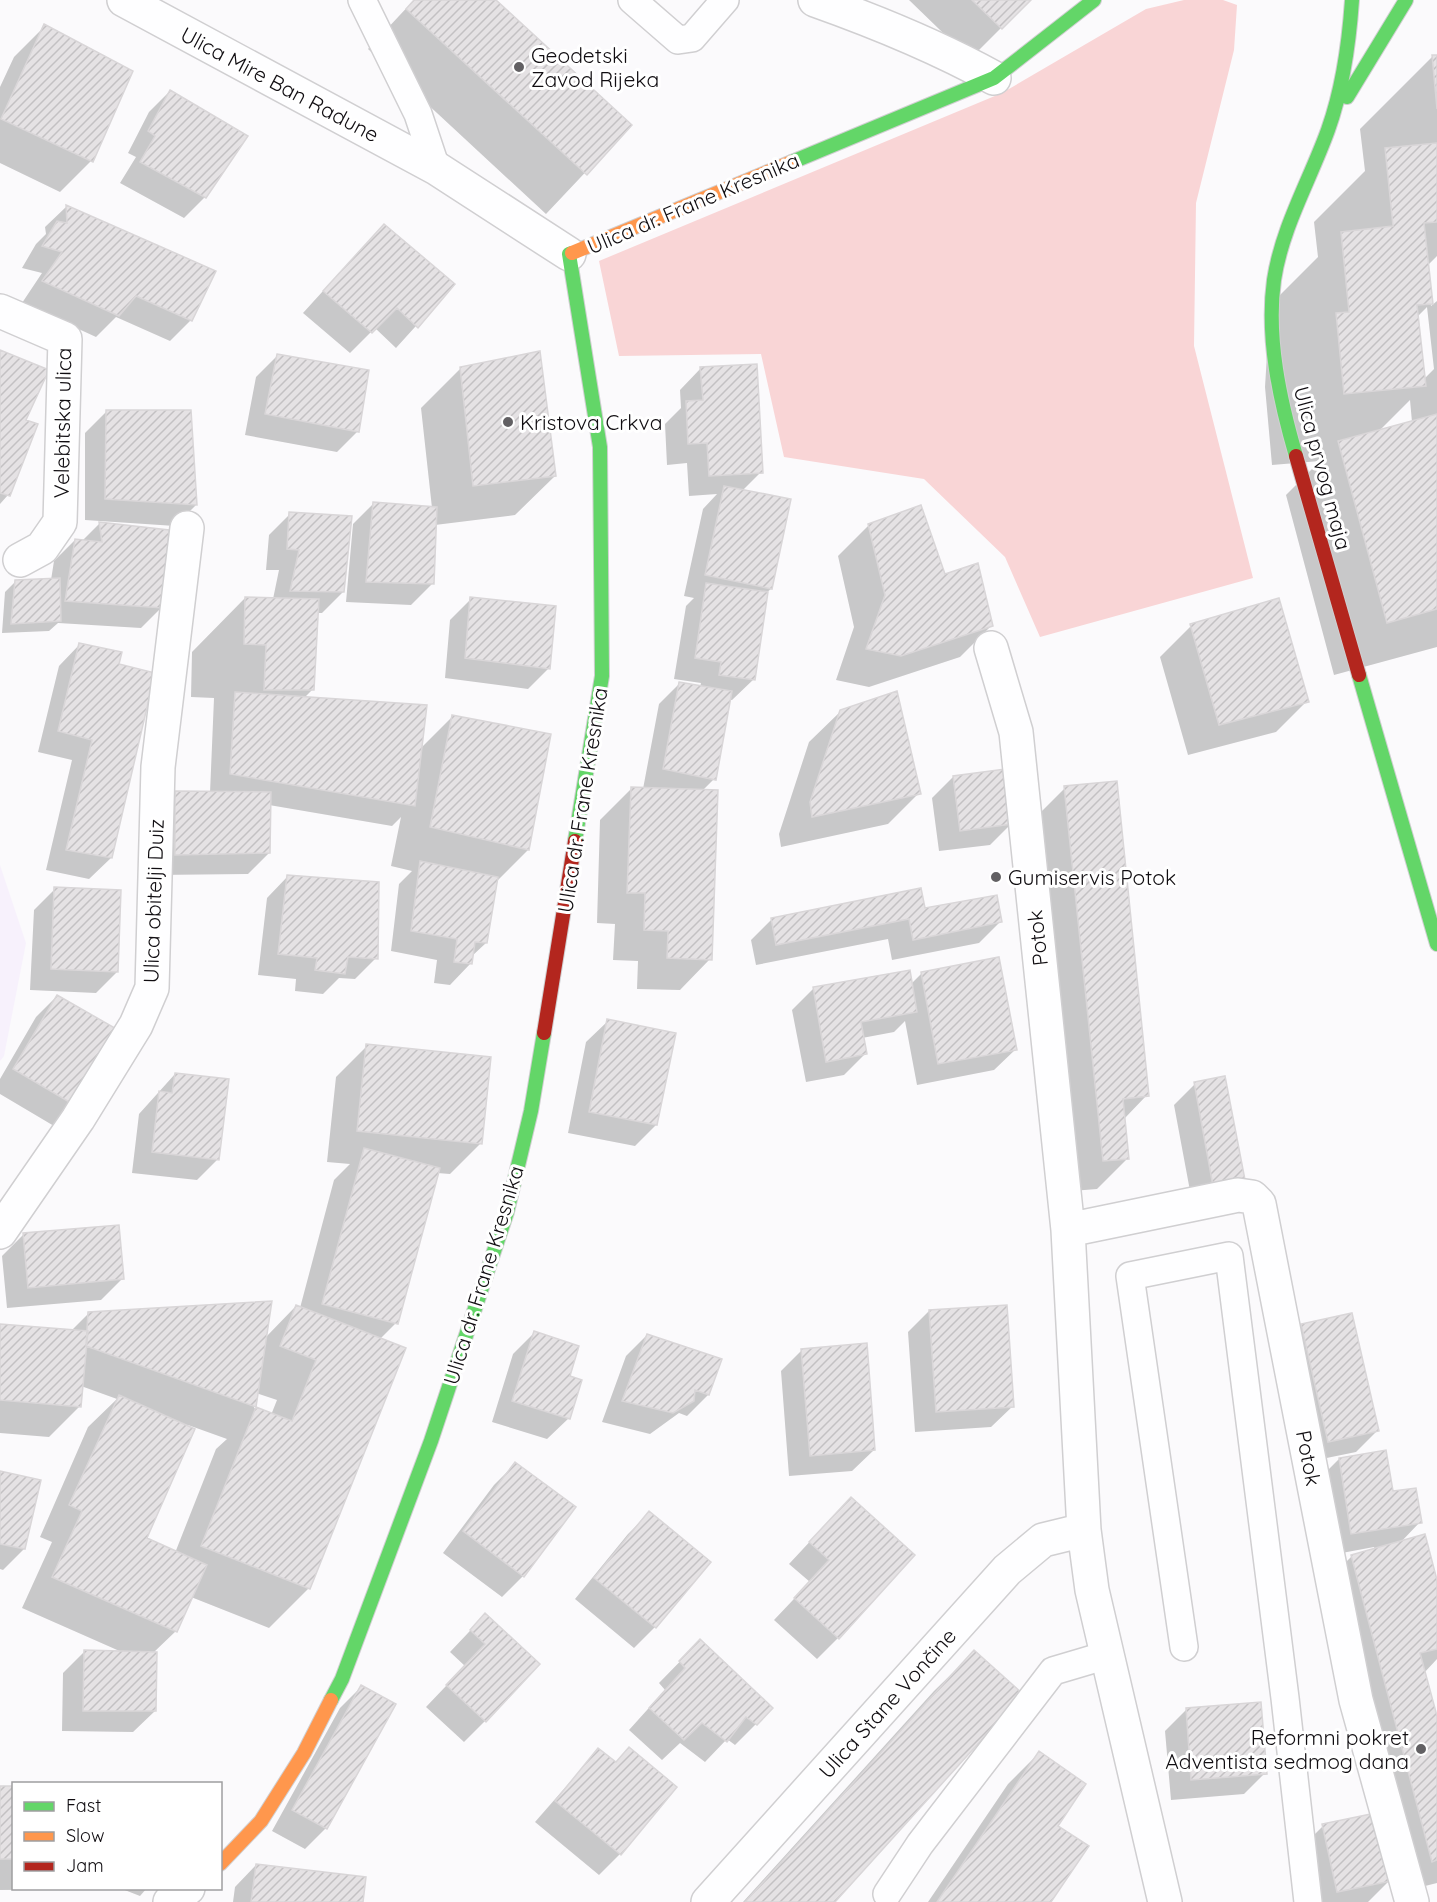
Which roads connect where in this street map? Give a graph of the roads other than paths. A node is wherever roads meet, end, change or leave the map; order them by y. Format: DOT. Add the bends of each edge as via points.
graph roads {
  1 [pos="124,0"];
  2 [pos="362,0"];
  3 [pos="632,0"];
  4 [pos="725,0"];
  5 [pos="1094,0"];
  6 [pos="1352,0"];
  7 [pos="1406,0"];
  8 [pos="827,2"];
  9 [pos="994,78"];
  10 [pos="1329,127"];
  11 [pos="436,168"];
  12 [pos="569,254"];
  13 [pos="0,311"];
  14 [pos="187,528"];
  15 [pos="20,560"];
  16 [pos="991,648"];
  17 [pos="1437,944"];
  18 [pos="1068,1230"];
  19 [pos="0,1232"];
  20 [pos="1084,1530"];
  21 [pos="1184,1647"];
  22 [pos="1107,1655"];
  23 [pos="222,1862"];
  24 [pos="185,1890"];
  25 [pos="887,1894"];
  26 [pos="170,1902"];
  27 [pos="708,1902"];
  28 [pos="1165,1902"];
  29 [pos="1308,1902"];
  30 [pos="1412,1902"];
  1 -- 11 [label="street, Ulica Mire Ban Radune"];
  2 -- 11 [label="lane" via="418,114"];
  3 -- 4 [label="lane" via="678,40 692,38"];
  5 -- 9 [label="street, Ulica dr. Frane Kresnika" via="1065,18"];
  6 -- 10 [label="street, Ulica prvog maja" via="1348,49"];
  7 -- 10 [label="street"];
  8 -- 9 [label="street" via="948,52"];
  9 -- 12 [label="street, Ulica dr. Frane Kresnika"];
  10 -- 17 [label="street, Ulica prvog maja" via="1278,262 1273,342 1285,419"];
  11 -- 12 [label="street, Ulica Mire Ban Radune"];
  12 -- 23 [label="street, Ulica dr. Frane Kresnika" via="600,447 602,676 531,1111 507,1212 431,1441 342,1679 304,1753 261,1821"];
  13 -- 15 [label="street, Velebitska ulica" via="65,339 60,522 42,548"];
  14 -- 19 [label="street, Ulica obitelji Duiz" via="158,767 152,988 139,1020 78,1119"];
  16 -- 18 [label="street, Potok" via="1016,732"];
  18 -- 20 [label="street, Potok"];
  18 -- 30 [label="street, Potok" via="1238,1195 1252,1197 1259,1204 1356,1700"];
  20 -- 22 [label="street, Potok"];
  20 -- 27 [label="street, Ulica Stane Vončine" via="1043,1540 1007,1570"];
  21 -- 29 [label="lane" via="1130,1276 1229,1256"];
  22 -- 25 [label="lane" via="1053,1671 920,1844"];
  22 -- 28 [label="street, Potok"];
  24 -- 26 [label="street"];
}
